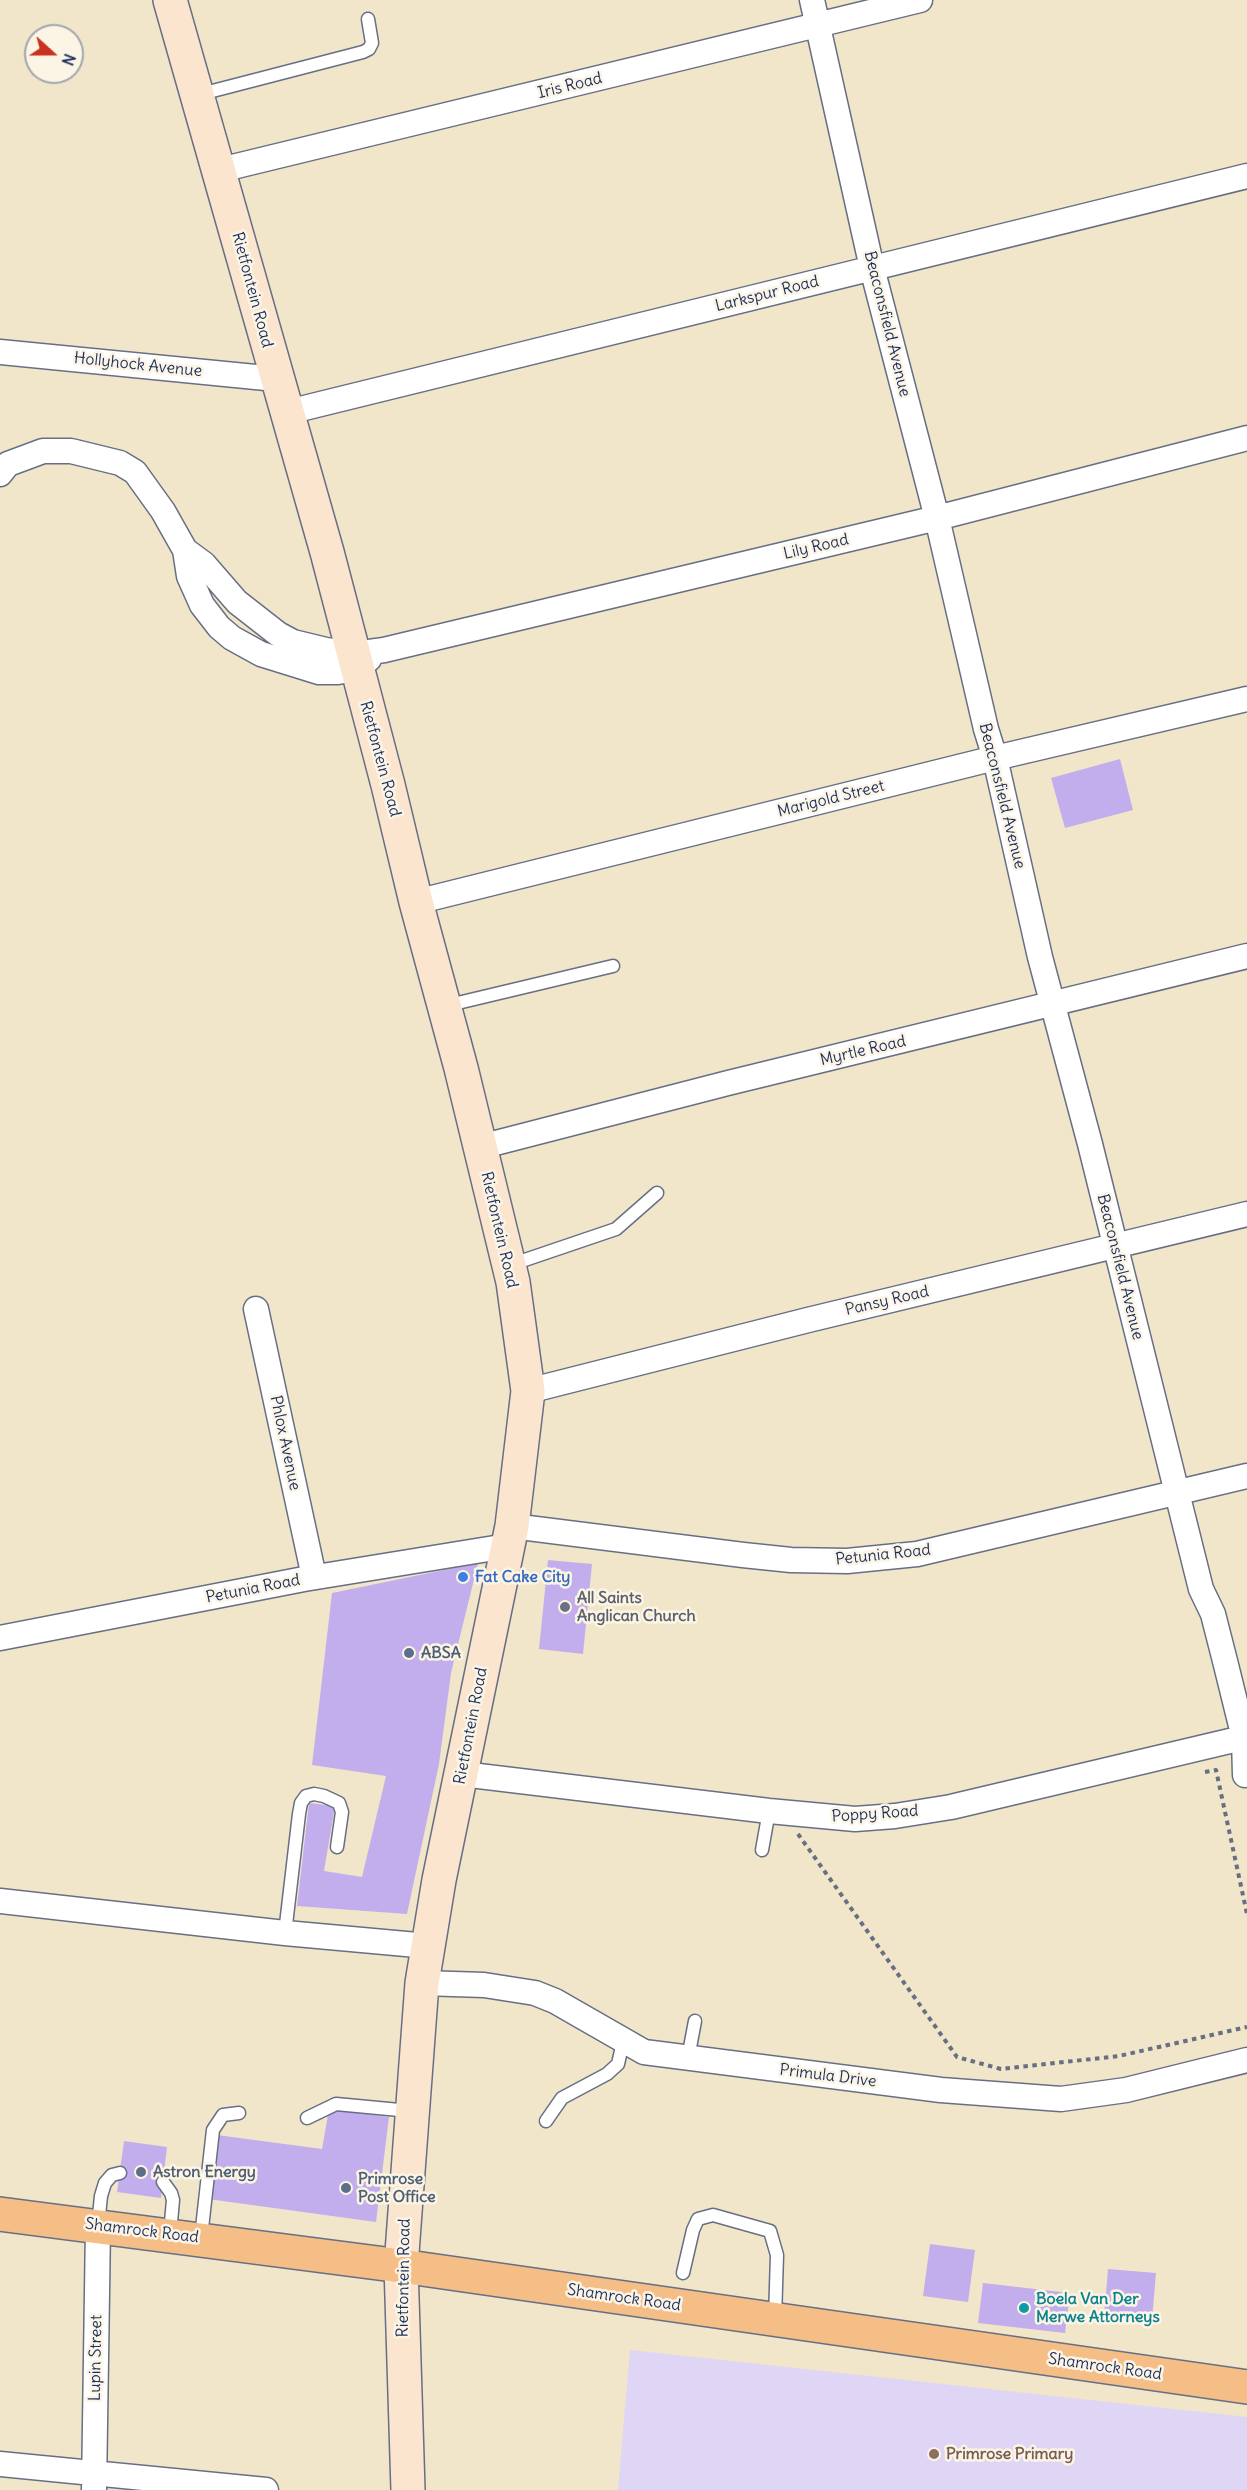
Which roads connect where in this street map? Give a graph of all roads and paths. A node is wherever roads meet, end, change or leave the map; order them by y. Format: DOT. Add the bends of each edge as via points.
graph roads {
  1 [pos="170,0"];
  2 [pos="812,0"];
  3 [pos="920,0"];
  4 [pos="368,19"];
  5 [pos="818,26"];
  6 [pos="197,95"];
  7 [pos="220,170"];
  8 [pos="1247,176"];
  9 [pos="872,268"];
  10 [pos="0,352"];
  11 [pos="276,379"];
  12 [pos="288,412"];
  13 [pos="1247,438"];
  14 [pos="0,474"];
  15 [pos="937,518"];
  16 [pos="364,657"];
  17 [pos="1247,699"];
  18 [pos="995,758"];
  19 [pos="416,902"];
  20 [pos="1247,956"];
  21 [pos="613,966"];
  22 [pos="1053,1004"];
  23 [pos="444,1006"];
  24 [pos="480,1147"];
  25 [pos="657,1193"];
  26 [pos="1247,1214"];
  27 [pos="1114,1247"];
  28 [pos="509,1266"];
  29 [pos="256,1309"];
  30 [pos="528,1391"];
  31 [pos="1247,1476"];
  32 [pos="1178,1493"];
  33 [pos="509,1536"];
  34 [pos="314,1577"];
  35 [pos="0,1638"];
  36 [pos="1241,1739"];
  37 [pos="1205,1772"];
  38 [pos="462,1774"];
  39 [pos="1246,1780"];
  40 [pos="769,1811"];
  41 [pos="808,1835"];
  42 [pos="337,1847"];
  43 [pos="762,1850"];
  44 [pos="0,1901"];
  45 [pos="1247,1914"];
  46 [pos="285,1933"];
  47 [pos="428,1946"];
  48 [pos="422,1983"];
  49 [pos="695,2020"];
  50 [pos="1247,2027"];
  51 [pos="623,2042"];
  52 [pos="688,2058"];
  53 [pos="1247,2060"];
  54 [pos="411,2111"];
  55 [pos="239,2113"];
  56 [pos="307,2118"];
  57 [pos="546,2121"];
  58 [pos="120,2173"];
  59 [pos="163,2182"];
  60 [pos="0,2214"];
  61 [pos="98,2226"];
  62 [pos="185,2237"];
  63 [pos="401,2266"];
  64 [pos="683,2273"];
  65 [pos="775,2319"];
  66 [pos="1247,2387"];
  67 [pos="0,2463"];
  68 [pos="94,2482"];
  69 [pos="266,2490"];
  70 [pos="408,2490"];
  1 -- 6 [label="street, Rietfontein Road"];
  2 -- 5 [label="street, Beaconsfield Avenue"];
  3 -- 5 [label="street, Iris Road"];
  4 -- 6 [label="lane" via="372,43 363,52"];
  5 -- 7 [label="street, Iris Road"];
  5 -- 9 [label="street, Beaconsfield Avenue"];
  6 -- 7 [label="street, Rietfontein Road"];
  7 -- 11 [label="street, Rietfontein Road"];
  8 -- 9 [label="street, Larkspur Road"];
  9 -- 12 [label="street, Larkspur Road"];
  9 -- 15 [label="street, Beaconsfield Avenue"];
  10 -- 11 [label="street, Hollyhock Avenue"];
  11 -- 12 [label="street, Rietfontein Road"];
  12 -- 16 [label="street, Rietfontein Road"];
  13 -- 15 [label="street, Lily Road"];
  14 -- 16 [label="street, Lily Road" via="8,464 43,451 70,451 120,463 135,472 163,511 185,550 189,576 202,605 232,638 261,654 319,672 338,672"];
  15 -- 16 [label="street, Lily Road"];
  15 -- 18 [label="street, Beaconsfield Avenue"];
  16 -- 19 [label="street, Rietfontein Road" via="388,785"];
  17 -- 18 [label="street, Marigold Street"];
  18 -- 19 [label="street, Marigold Street"];
  18 -- 22 [label="street, Beaconsfield Avenue"];
  19 -- 23 [label="street, Rietfontein Road"];
  20 -- 22 [label="street, Myrtle Road"];
  21 -- 23 [label="lane"];
  22 -- 24 [label="street, Myrtle Road"];
  22 -- 27 [label="street, Beaconsfield Avenue"];
  23 -- 24 [label="street, Rietfontein Road"];
  24 -- 28 [label="street, Rietfontein Road"];
  25 -- 28 [label="lane" via="616,1229"];
  26 -- 27 [label="street, Pansy Road"];
  27 -- 30 [label="street, Pansy Road"];
  27 -- 32 [label="street, Beaconsfield Avenue"];
  28 -- 30 [label="street, Rietfontein Road"];
  29 -- 34 [label="street, Phlox Avenue"];
  30 -- 33 [label="street, Rietfontein Road"];
  31 -- 32 [label="street, Petunia Road"];
  32 -- 33 [label="street, Petunia Road" via="917,1554 847,1561"];
  32 -- 36 [label="street, Beaconsfield Avenue" via="1202,1589 1203,1625"];
  33 -- 34 [label="street, Petunia Road"];
  33 -- 38 [label="street, Rietfontein Road"];
  34 -- 35 [label="street, Petunia Road"];
  36 -- 39 [label="street, Beaconsfield Avenue"];
  36 -- 40 [label="street, Poppy Road" via="951,1807 895,1816 855,1819"];
  37 -- 45 [label="path" via="1216,1770"];
  38 -- 40 [label="street, Poppy Road"];
  38 -- 47 [label="street, Rietfontein Road"];
  40 -- 43 [label="lane"];
  41 -- 50 [label="path" via="797,1834 957,2057 1001,2069 1119,2056"];
  42 -- 46 [label="lane" via="342,1812 339,1803 324,1796 306,1796 299,1814"];
  44 -- 46 [label="street"];
  46 -- 47 [label="street"];
  47 -- 48 [label="street, Rietfontein Road"];
  48 -- 51 [label="street, Primula Drive" via="484,1985 535,1993"];
  48 -- 54 [label="street, Rietfontein Road"];
  49 -- 52 [label="lane"];
  51 -- 52 [label="street, Primula Drive" via="644,2052"];
  51 -- 57 [label="lane" via="618,2064 562,2098"];
  52 -- 53 [label="street, Primula Drive" via="942,2090 1061,2099 1126,2090"];
  54 -- 56 [label="lane" via="336,2104"];
  54 -- 63 [label="street, Rietfontein Road"];
  55 -- 62 [label="lane" via="223,2115 213,2130"];
  58 -- 61 [label="lane" via="105,2183"];
  59 -- 62 [label="lane" via="171,2193"];
  60 -- 61 [label="main road, Shamrock Road"];
  61 -- 62 [label="main road, Shamrock Road"];
  61 -- 68 [label="street, Lupin Street"];
  62 -- 63 [label="main road, Shamrock Road"];
  63 -- 65 [label="main road, Shamrock Road"];
  63 -- 70 [label="street, Rietfontein Road"];
  64 -- 65 [label="lane" via="698,2219 713,2215 770,2231 777,2255"];
  65 -- 66 [label="main road, Shamrock Road"];
  67 -- 68 [label="street"];
  68 -- 69 [label="street"];
}
